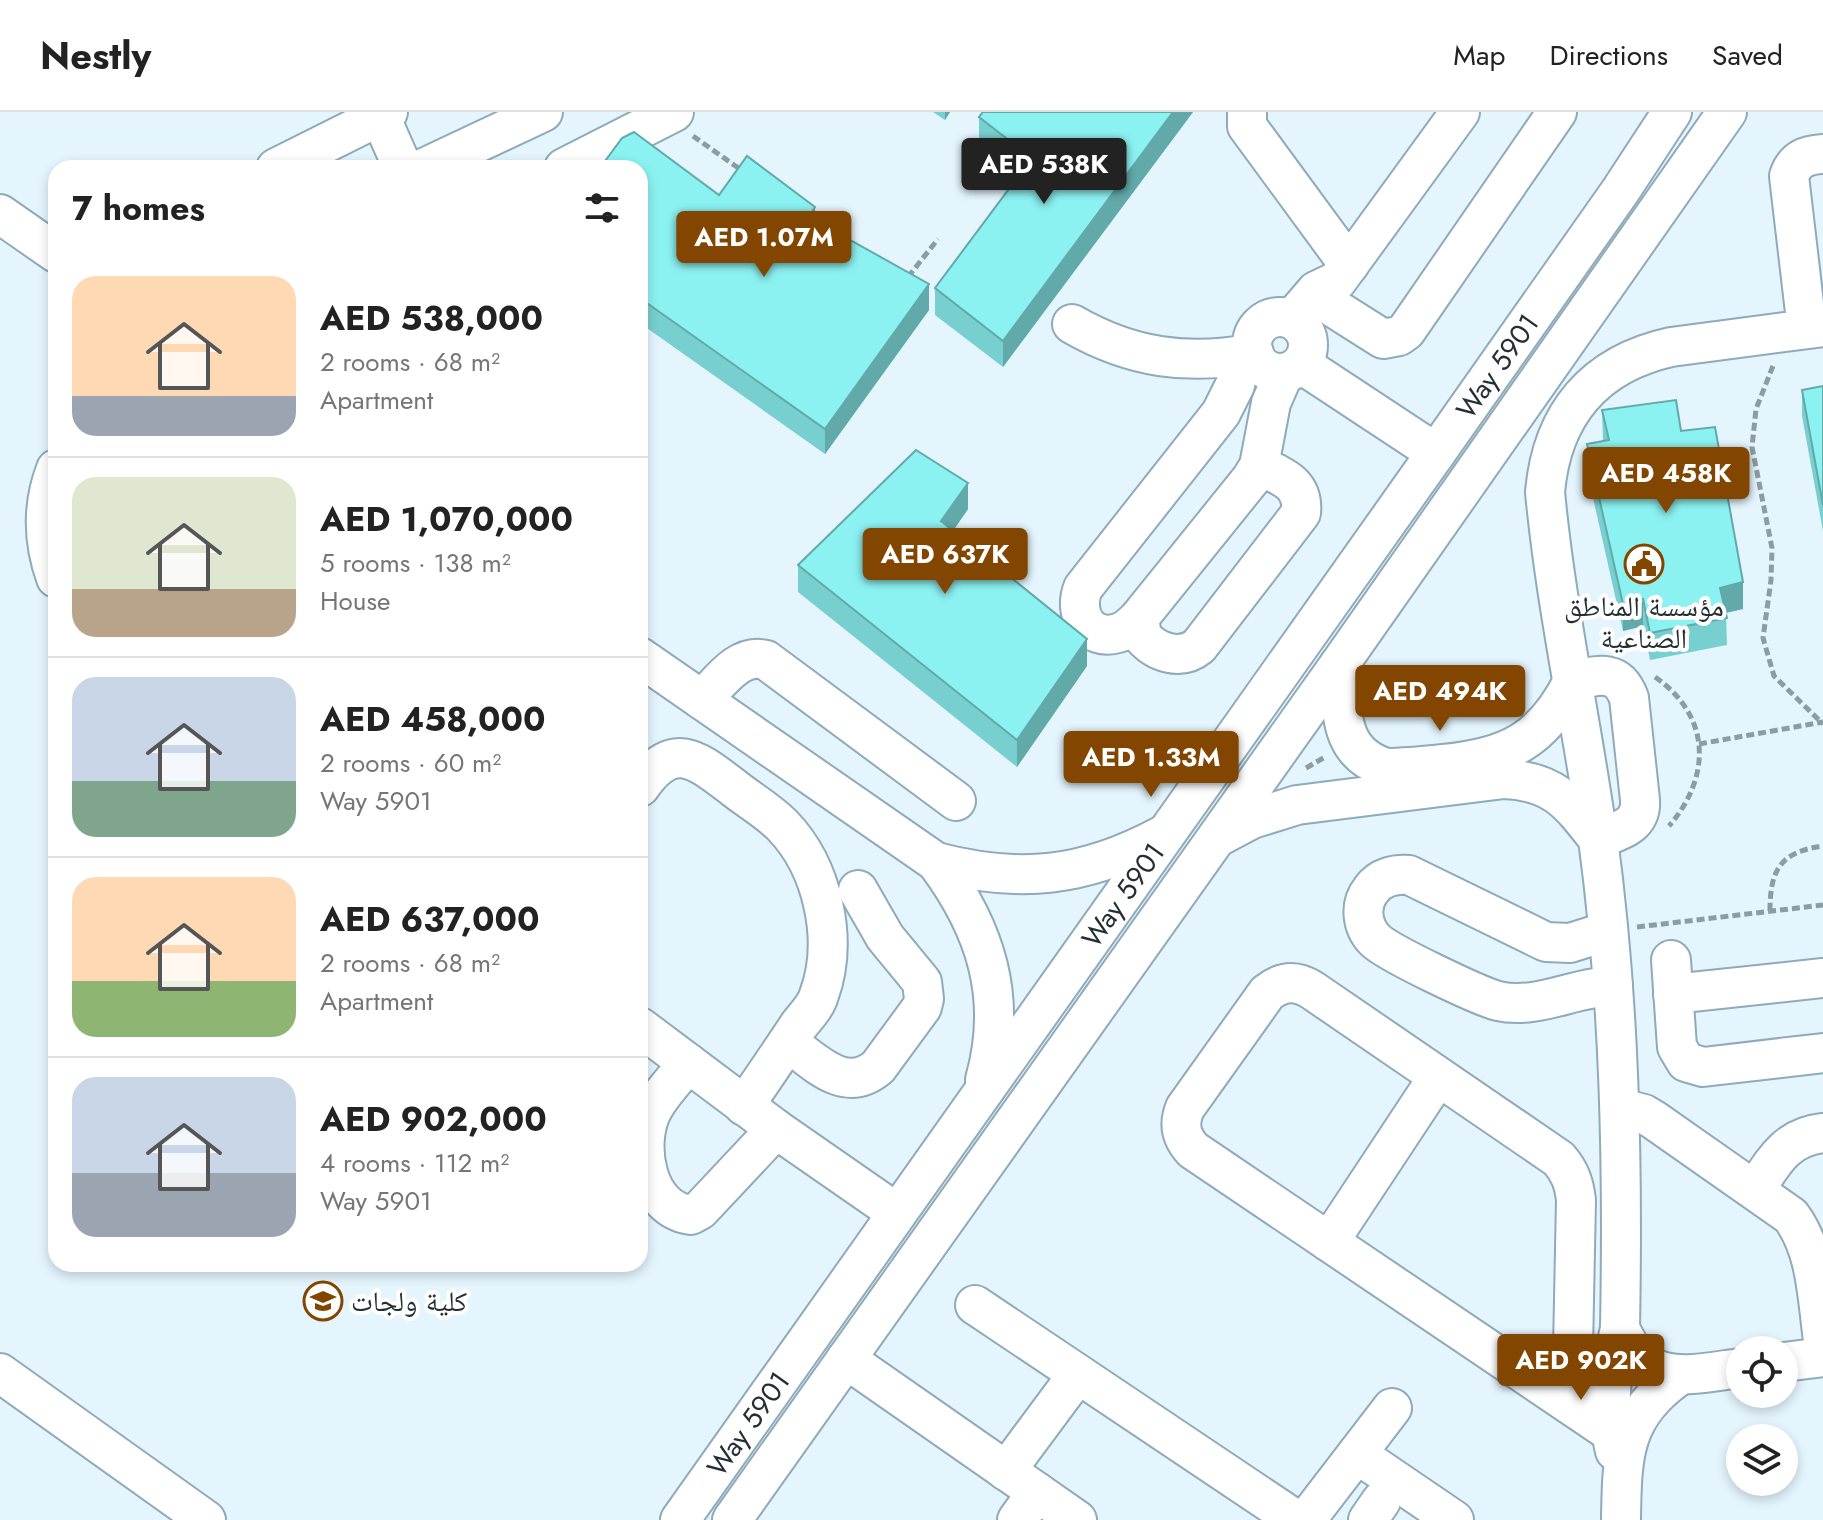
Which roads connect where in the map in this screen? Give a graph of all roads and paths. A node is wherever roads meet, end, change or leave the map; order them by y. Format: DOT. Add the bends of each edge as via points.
graph roads {
  1 [pos="543,112"];
  2 [pos="1247,112"];
  3 [pos="1460,112"];
  4 [pos="1557,112"];
  5 [pos="1672,112"];
  6 [pos="1727,112"];
  7 [pos="384,114"];
  8 [pos="670,114"];
  9 [pos="1823,154"];
  10 [pos="292,160"];
  11 [pos="400,160"];
  12 [pos="441,160"];
  13 [pos="580,160"];
  14 [pos="753,179"];
  15 [pos="0,214"];
  16 [pos="938,239"];
  17 [pos="48,247"];
  18 [pos="1340,284"];
  19 [pos="901,286"];
  20 [pos="1072,324"];
  21 [pos="1801,330"];
  22 [pos="1280,351"];
  23 [pos="1436,453"];
  24 [pos="1259,466"];
  25 [pos="48,494"];
  26 [pos="48,548"];
  27 [pos="1139,618"];
  28 [pos="648,663"];
  29 [pos="1339,665"];
  30 [pos="1573,681"];
  31 [pos="702,700"];
  32 [pos="1823,722"];
  33 [pos="1699,744"];
  34 [pos="648,776"];
  35 [pos="956,801"];
  36 [pos="1165,833"];
  37 [pos="1598,839"];
  38 [pos="1214,840"];
  39 [pos="1823,846"];
  40 [pos="936,862"];
  41 [pos="858,890"];
  42 [pos="1823,905"];
  43 [pos="1770,911"];
  44 [pos="1608,931"];
  45 [pos="1558,944"];
  46 [pos="1823,978"];
  47 [pos="1613,986"];
  48 [pos="1547,999"];
  49 [pos="648,1033"];
  50 [pos="788,1042"];
  51 [pos="1823,1053"];
  52 [pos="688,1063"];
  53 [pos="1438,1077"];
  54 [pos="980,1095"];
  55 [pos="744,1106"];
  56 [pos="1621,1108"];
  57 [pos="648,1126"];
  58 [pos="776,1129"];
  59 [pos="1823,1133"];
  60 [pos="648,1173"];
  61 [pos="1622,1189"];
  62 [pos="1755,1190"];
  63 [pos="1576,1200"];
  64 [pos="897,1213"];
  65 [pos="1807,1214"];
  66 [pos="1329,1242"];
  67 [pos="1817,1258"];
  68 [pos="975,1305"];
  69 [pos="1620,1328"];
  70 [pos="1823,1340"];
  71 [pos="1823,1357"];
  72 [pos="846,1359"];
  73 [pos="1798,1360"];
  74 [pos="1726,1370"];
  75 [pos="0,1373"];
  76 [pos="1078,1374"];
  77 [pos="1679,1376"];
  78 [pos="1392,1408"];
  79 [pos="1579,1410"];
  80 [pos="1617,1451"];
  81 [pos="1357,1454"];
  82 [pos="1006,1471"];
  83 [pos="1045,1511"];
  84 [pos="199,1518"];
  85 [pos="680,1520"];
  86 [pos="732,1520"];
  87 [pos="1296,1520"];
  88 [pos="1306,1520"];
  89 [pos="1454,1520"];
  90 [pos="1621,1520"];
  1 -- 12 [label="street"];
  2 -- 18 [label="street" via="1247,126"];
  3 -- 18 [label="street"];
  4 -- 18 [label="street" via="1406,331 1383,339"];
  5 -- 23 [label="street, Way 5901"];
  6 -- 29 [label="street, Way 5901"];
  7 -- 10 [label="street"];
  7 -- 11 [label="street"];
  8 -- 13 [label="street"];
  8 -- 14 [label="path"];
  9 -- 21 [label="street" via="1804,157 1789,176"];
  15 -- 17 [label="street"];
  16 -- 19 [label="path"];
  18 -- 22 [label="street" via="1316,291"];
  20 -- 22 [label="street" via="1114,346 1159,358 1207,360"];
  21 -- 30 [label="street" via="1648,352 1589,388 1562,425 1545,492"];
  21 -- 32 [label="path" via="1775,362 1756,409 1752,447 1772,548 1763,638 1774,676"];
  22 -- 23 [label="street"];
  22 -- 24 [label="street"];
  22 -- 27 [label="street" via="1235,385 1221,413 1083,588 1079,611 1091,630 1113,635"];
  23 -- 36 [label="street, Way 5901"];
  24 -- 27 [label="street"];
  24 -- 27 [label="street" via="1294,484 1301,513 1209,634 1194,651 1174,654 1148,643"];
  25 -- 26 [label="street"];
  28 -- 31 [label="street"];
  29 -- 30 [label="street" via="1350,743 1360,755 1386,768 1499,754 1536,732"];
  29 -- 38 [label="street, Way 5901"];
  30 -- 37 [label="street"];
  30 -- 37 [label="street" via="1609,676 1629,698 1641,807 1630,826"];
  31 -- 35 [label="street" via="743,661 766,660"];
  31 -- 40 [label="street"];
  32 -- 33 [label="path"];
  34 -- 50 [label="street" via="665,760 696,760 781,824 804,856 825,912 826,964 819,998"];
  36 -- 40 [label="street" via="1104,863 1071,871 1003,875"];
  36 -- 54 [label="street, Way 5901"];
  37 -- 38 [label="street, Way 5901" via="1559,794 1532,782 1504,779 1297,805 1252,819"];
  37 -- 44 [label="street"];
  38 -- 72 [label="street, Way 5901"];
  39 -- 43 [label="path" via="1782,862 1770,887"];
  40 -- 54 [label="street" via="963,901 987,955 994,1026"];
  41 -- 50 [label="street" via="885,937 922,982 922,1007 878,1067 855,1079 829,1073"];
  42 -- 43 [label="path"];
  43 -- 44 [label="path"];
  44 -- 45 [label="street"];
  44 -- 47 [label="street"];
  45 -- 48 [label="street"];
  45 -- 48 [label="street" via="1409,875 1388,877 1365,899 1364,921 1383,947 1496,1001"];
  46 -- 51 [label="street" via="1672,977 1677,1047 1694,1067"];
  47 -- 48 [label="street"];
  47 -- 56 [label="street"];
  49 -- 52 [label="street"];
  50 -- 55 [label="street"];
  52 -- 55 [label="street"];
  52 -- 57 [label="street" via="653,1109"];
  53 -- 63 [label="street" via="1559,1159 1572,1178"];
  53 -- 66 [label="street"];
  53 -- 66 [label="street" via="1312,990 1284,983 1267,993 1185,1108 1181,1131 1193,1150"];
  54 -- 64 [label="street, Way 5901"];
  55 -- 58 [label="street"];
  56 -- 61 [label="street"];
  56 -- 62 [label="street" via="1654,1120"];
  58 -- 60 [label="street" via="691,1215 673,1209"];
  58 -- 64 [label="street"];
  59 -- 62 [label="street" via="1801,1137 1784,1148"];
  61 -- 63 [label="street"];
  61 -- 69 [label="street"];
  62 -- 65 [label="street"];
  63 -- 79 [label="street" via="1573,1349"];
  64 -- 85 [label="street, Way 5901"];
  65 -- 67 [label="street" via="1807,1244"];
  66 -- 79 [label="street"];
  67 -- 70 [label="street"];
  68 -- 76 [label="street"];
  69 -- 77 [label="street" via="1642,1361"];
  69 -- 80 [label="street" via="1614,1365"];
  71 -- 73 [label="street"];
  72 -- 82 [label="street"];
  72 -- 86 [label="street, Way 5901"];
  74 -- 77 [label="street"];
  75 -- 84 [label="street"];
  76 -- 82 [label="street"];
  76 -- 87 [label="street"];
  77 -- 80 [label="street" via="1650,1400"];
  78 -- 81 [label="street"];
  79 -- 80 [label="street"];
  80 -- 90 [label="street"];
  81 -- 88 [label="street"];
  81 -- 89 [label="street"];
  82 -- 83 [label="street"];
}
